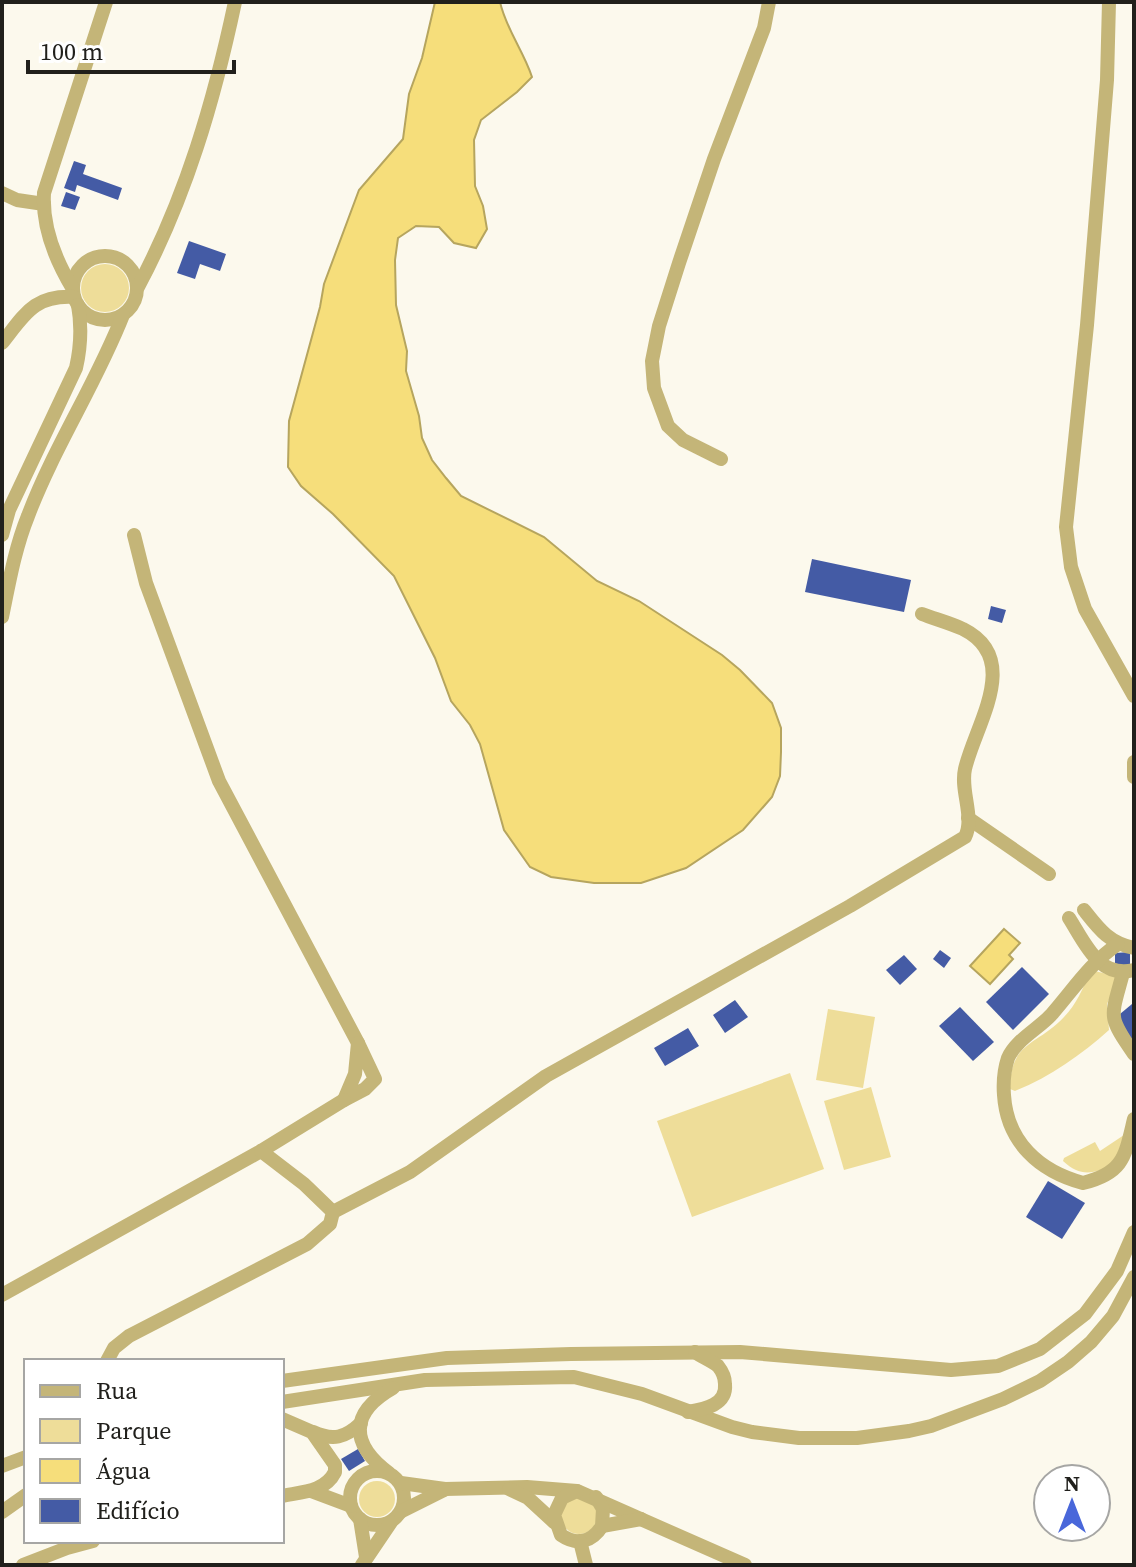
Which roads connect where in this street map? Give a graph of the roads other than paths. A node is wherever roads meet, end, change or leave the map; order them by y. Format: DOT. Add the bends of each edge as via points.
graph roads {
  1 [pos="106,2"];
  2 [pos="235,2"];
  3 [pos="769,2"];
  4 [pos="1109,2"];
  5 [pos="2,193"];
  6 [pos="44,204"];
  7 [pos="138,287"];
  8 [pos="75,297"];
  9 [pos="123,315"];
  10 [pos="2,343"];
  11 [pos="721,459"];
  12 [pos="2,535"];
  13 [pos="134,535"];
  14 [pos="922,614"];
  15 [pos="2,617"];
  16 [pos="1134,696"];
  17 [pos="1134,704"];
  18 [pos="1134,762"];
  19 [pos="1134,777"];
  20 [pos="968,818"];
  21 [pos="1049,874"];
  22 [pos="1084,910"];
  23 [pos="1069,918"];
  24 [pos="1118,944"];
  25 [pos="1134,948"];
  26 [pos="1096,960"];
  27 [pos="1128,972"];
  28 [pos="1134,1054"];
  29 [pos="1134,1119"];
  30 [pos="261,1151"];
  31 [pos="333,1212"];
  32 [pos="1134,1232"];
  33 [pos="1134,1277"];
  34 [pos="2,1295"];
  35 [pos="695,1352"];
  36 [pos="108,1359"];
  37 [pos="284,1381"];
  38 [pos="400,1383"];
  39 [pos="284,1402"];
  40 [pos="688,1412"];
  41 [pos="284,1420"];
  42 [pos="361,1423"];
  43 [pos="312,1432"];
  44 [pos="24,1458"];
  45 [pos="335,1465"];
  46 [pos="2,1466"];
  47 [pos="395,1478"];
  48 [pos="505,1487"];
  49 [pos="351,1489"];
  50 [pos="445,1489"];
  51 [pos="311,1491"];
  52 [pos="577,1491"];
  53 [pos="24,1496"];
  54 [pos="284,1496"];
  55 [pos="596,1497"];
  56 [pos="351,1506"];
  57 [pos="2,1512"];
  58 [pos="396,1516"];
  59 [pos="360,1519"];
  60 [pos="642,1519"];
  61 [pos="554,1522"];
  62 [pos="602,1526"];
  63 [pos="580,1541"];
  64 [pos="86,1543"];
  65 [pos="364,1561"];
  66 [pos="23,1565"];
  67 [pos="586,1565"];
  68 [pos="745,1565"];
  1 -- 6 [label="street"];
  2 -- 7 [label="street" via="189,176"];
  3 -- 11 [label="street" via="667,301 652,361 654,388 668,426"];
  4 -- 16 [label="street" via="1092,265 1066,527 1081,599"];
  5 -- 6 [label="street"];
  6 -- 8 [label="street" via="60,268"];
  7 -- 8 [label="street" via="127,264 96,257 77,273"];
  7 -- 9 [label="street" via="134,303"];
  8 -- 9 [label="street" via="83,312 98,320"];
  8 -- 10 [label="street" via="38,303"];
  8 -- 12 [label="street" via="82,323 76,368"];
  9 -- 15 [label="street" via="26,519"];
  13 -- 30 [label="street" via="146,583 219,781 375,1079"];
  14 -- 20 [label="street" via="964,630 987,649 993,666 989,704 964,770"];
  16 -- 17 [label="street"];
  18 -- 19 [label="street"];
  20 -- 21 [label="street"];
  20 -- 31 [label="street" via="965,837 546,1076 410,1172"];
  22 -- 24 [label="street"];
  23 -- 26 [label="street"];
  24 -- 25 [label="street"];
  24 -- 26 [label="street"];
  26 -- 27 [label="street" via="1108,969"];
  26 -- 29 [label="street" via="1009,1056 1003,1084 1009,1122 1033,1159 1083,1183 1121,1163"];
  27 -- 28 [label="street" via="1113,1017"];
  30 -- 31 [label="street"];
  30 -- 34 [label="street"];
  31 -- 36 [label="street" via="330,1224 307,1244 129,1336"];
  32 -- 35 [label="street" via="1117,1271 1085,1314 1040,1349 998,1366 951,1370"];
  33 -- 40 [label="street" via="1113,1316 1068,1362 1003,1399 931,1426 857,1438 799,1438 732,1427"];
  35 -- 37 [label="street" via="447,1358"];
  35 -- 40 [label="street" via="719,1367 726,1389 719,1403"];
  38 -- 39 [label="street"];
  38 -- 40 [label="street" via="574,1377"];
  38 -- 42 [label="street" via="368,1405"];
  41 -- 43 [label="street"];
  42 -- 43 [label="street" via="342,1437"];
  42 -- 47 [label="street" via="365,1451"];
  43 -- 45 [label="street"];
  44 -- 46 [label="street"];
  45 -- 49 [label="street"];
  45 -- 51 [label="street" via="330,1480"];
  47 -- 49 [label="street" via="374,1471"];
  47 -- 50 [label="street"];
  47 -- 58 [label="street" via="405,1497"];
  48 -- 50 [label="street"];
  48 -- 52 [label="street"];
  48 -- 61 [label="street" via="528,1498"];
  49 -- 56 [label="street"];
  50 -- 58 [label="street"];
  51 -- 54 [label="street"];
  51 -- 56 [label="street"];
  52 -- 55 [label="street"];
  52 -- 61 [label="street" via="558,1503"];
  53 -- 57 [label="street"];
  55 -- 60 [label="street"];
  55 -- 62 [label="street" via="603,1509"];
  56 -- 59 [label="street"];
  58 -- 59 [label="street" via="375,1525"];
  58 -- 65 [label="street"];
  59 -- 65 [label="street"];
  60 -- 62 [label="street"];
  60 -- 68 [label="street"];
  61 -- 63 [label="street" via="561,1535"];
  62 -- 63 [label="street"];
  63 -- 67 [label="street"];
  64 -- 66 [label="street"];
}
